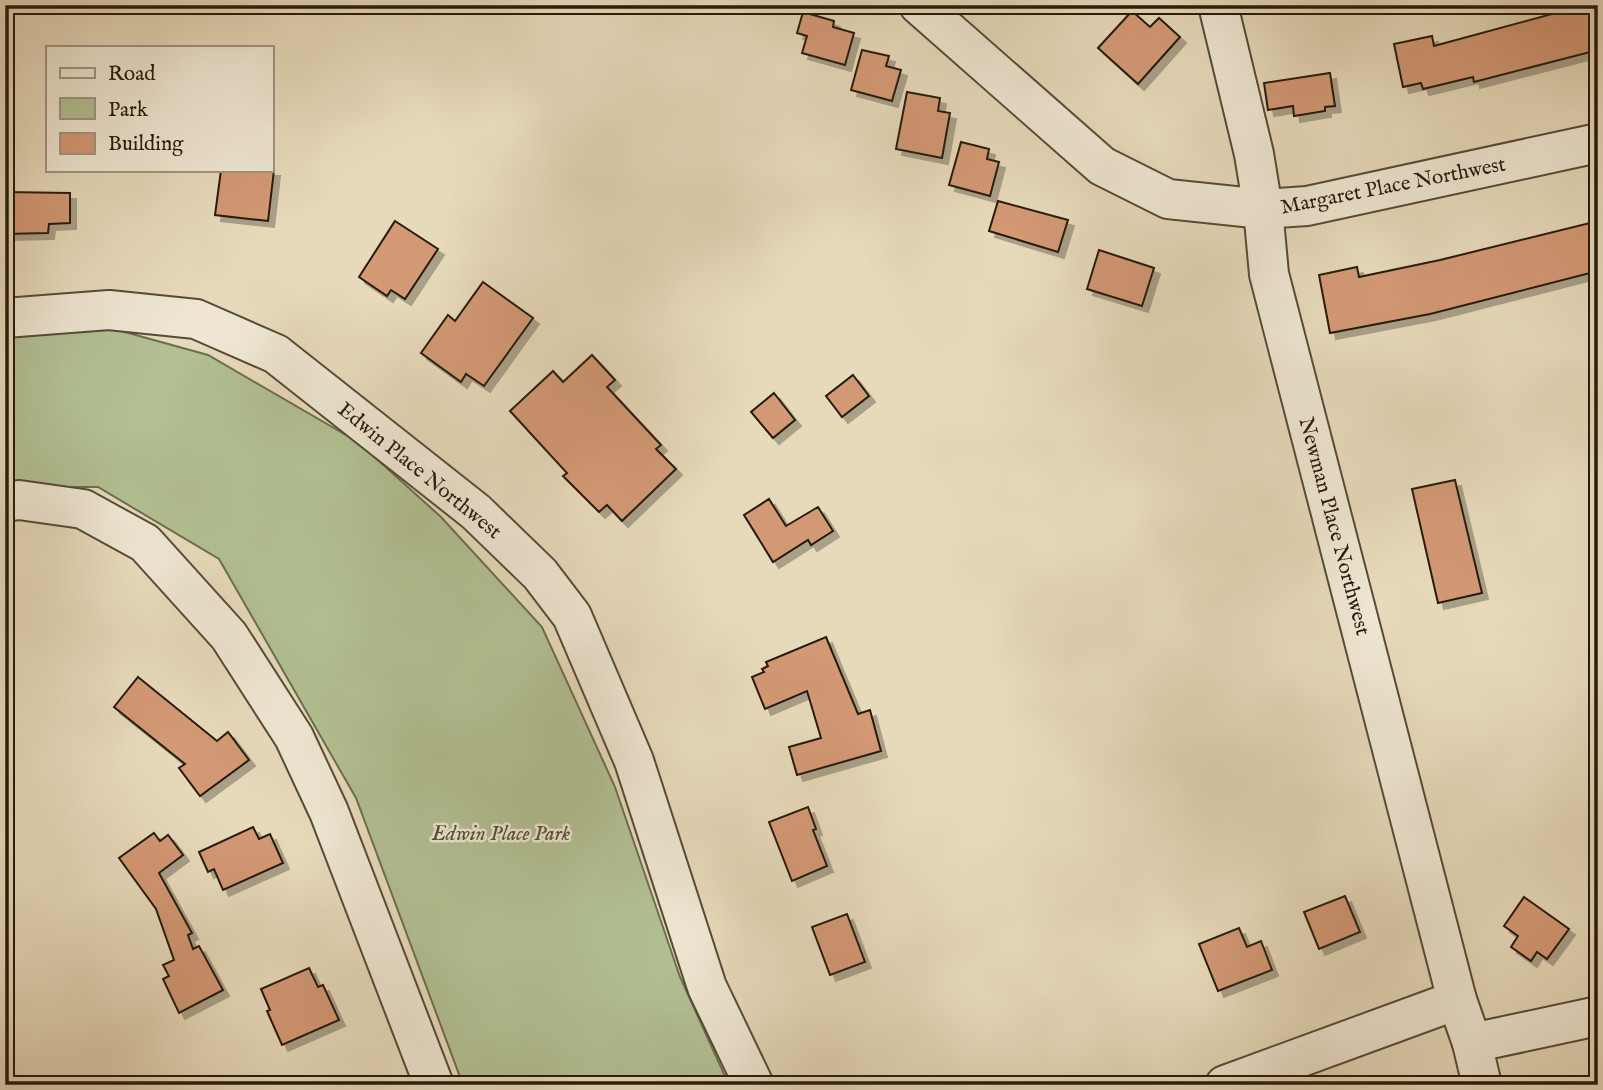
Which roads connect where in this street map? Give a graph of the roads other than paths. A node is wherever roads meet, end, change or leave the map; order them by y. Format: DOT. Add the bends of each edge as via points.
graph roads {
  1 [pos="919,5"];
  2 [pos="1218,5"];
  3 [pos="1598,143"];
  4 [pos="1263,209"];
  5 [pos="5,317"];
  6 [pos="5,502"];
  7 [pos="1457,1000"];
  8 [pos="1598,1016"];
  9 [pos="1472,1043"];
  10 [pos="434,1085"];
  11 [pos="754,1085"];
  12 [pos="1225,1085"];
  13 [pos="1482,1085"];
  1 -- 4 [label="street, Margaret Place Northwest" via="1102,166 1168,199"];
  2 -- 4 [label="street, Newman Place Northwest"];
  3 -- 4 [label="street, Margaret Place Northwest" via="1307,206"];
  4 -- 7 [label="street, Newman Place Northwest" via="1269,274"];
  5 -- 11 [label="street, Edwin Place Northwest" via="109,310 196,319 276,354 477,512 540,575 572,616 634,761 707,987"];
  6 -- 10 [label="street" via="83,509 145,543 229,636 294,737 329,812"];
  7 -- 9 [label="street, Newman Place Northwest"];
  7 -- 12 [label="street"];
  8 -- 9 [label="street"];
  9 -- 13 [label="street, Newman Place Northwest"];
}
